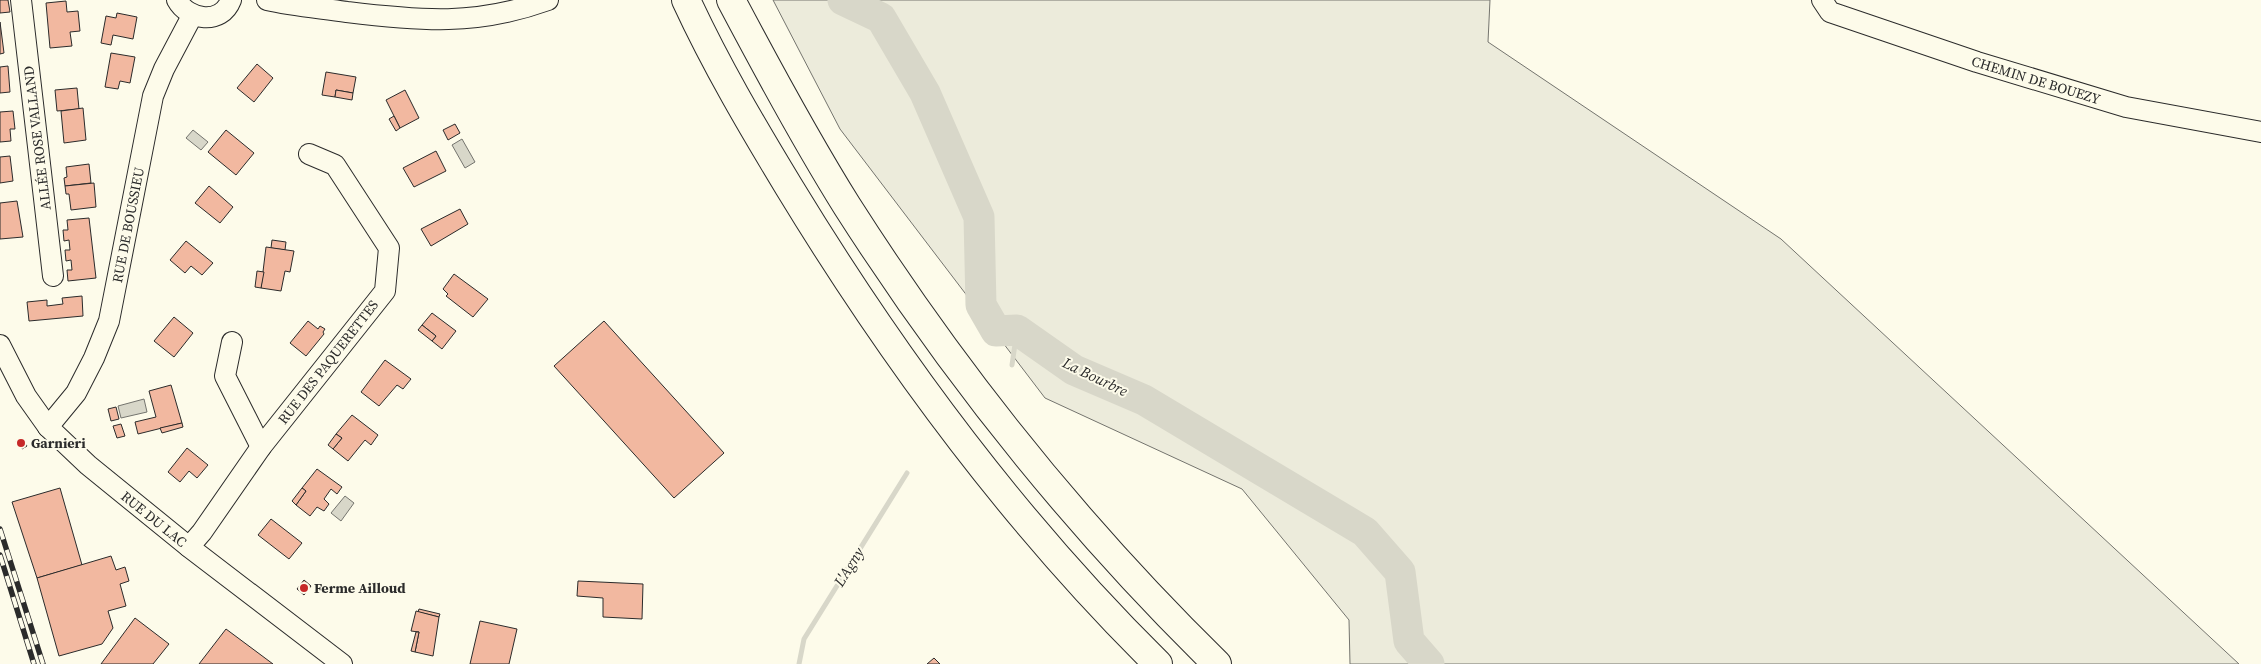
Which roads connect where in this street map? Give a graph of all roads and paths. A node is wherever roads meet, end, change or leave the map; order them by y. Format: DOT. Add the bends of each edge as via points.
graph roads {
  1 [pos="21,0"];
  2 [pos="176,0"];
  3 [pos="231,0"];
  4 [pos="267,0"];
  5 [pos="548,0"];
  6 [pos="686,0"];
  7 [pos="731,0"];
  8 [pos="1822,0"];
  9 [pos="192,16"];
  10 [pos="2261,132"];
  11 [pos="309,154"];
  12 [pos="53,276"];
  13 [pos="232,342"];
  14 [pos="0,344"];
  15 [pos="48,427"];
  16 [pos="261,447"];
  17 [pos="189,547"];
  18 [pos="342,664"];
  19 [pos="1158,664"];
  20 [pos="1217,664"];
  1 -- 12 [label="street, ALLÉE ROSE VALLAND"];
  2 -- 9 [label="street"];
  3 -- 9 [label="street" via="222,12 213,16"];
  4 -- 5 [label="street" via="427,20 490,16"];
  6 -- 19 [label="highway" via="748,119 863,304 1008,496 1082,584"];
  7 -- 20 [label="highway" via="778,90 847,205 950,357 1110,554"];
  8 -- 10 [label="street, CHEMIN DE BOUEZY" via="1830,12 1977,62 2126,107"];
  9 -- 15 [label="street, RUE DE BOUSSIEU" via="153,96 109,321 76,393"];
  11 -- 16 [label="street, RUE DES PAQUERETTES" via="335,165 389,248 385,290"];
  13 -- 16 [label="street" via="225,376"];
  14 -- 15 [label="street, RUE DU LAC" via="26,396"];
  15 -- 17 [label="street, RUE DU LAC" via="88,465"];
  16 -- 17 [label="street, RUE DES PAQUERETTES"];
  17 -- 18 [label="street, RUE DU LAC"];
}
